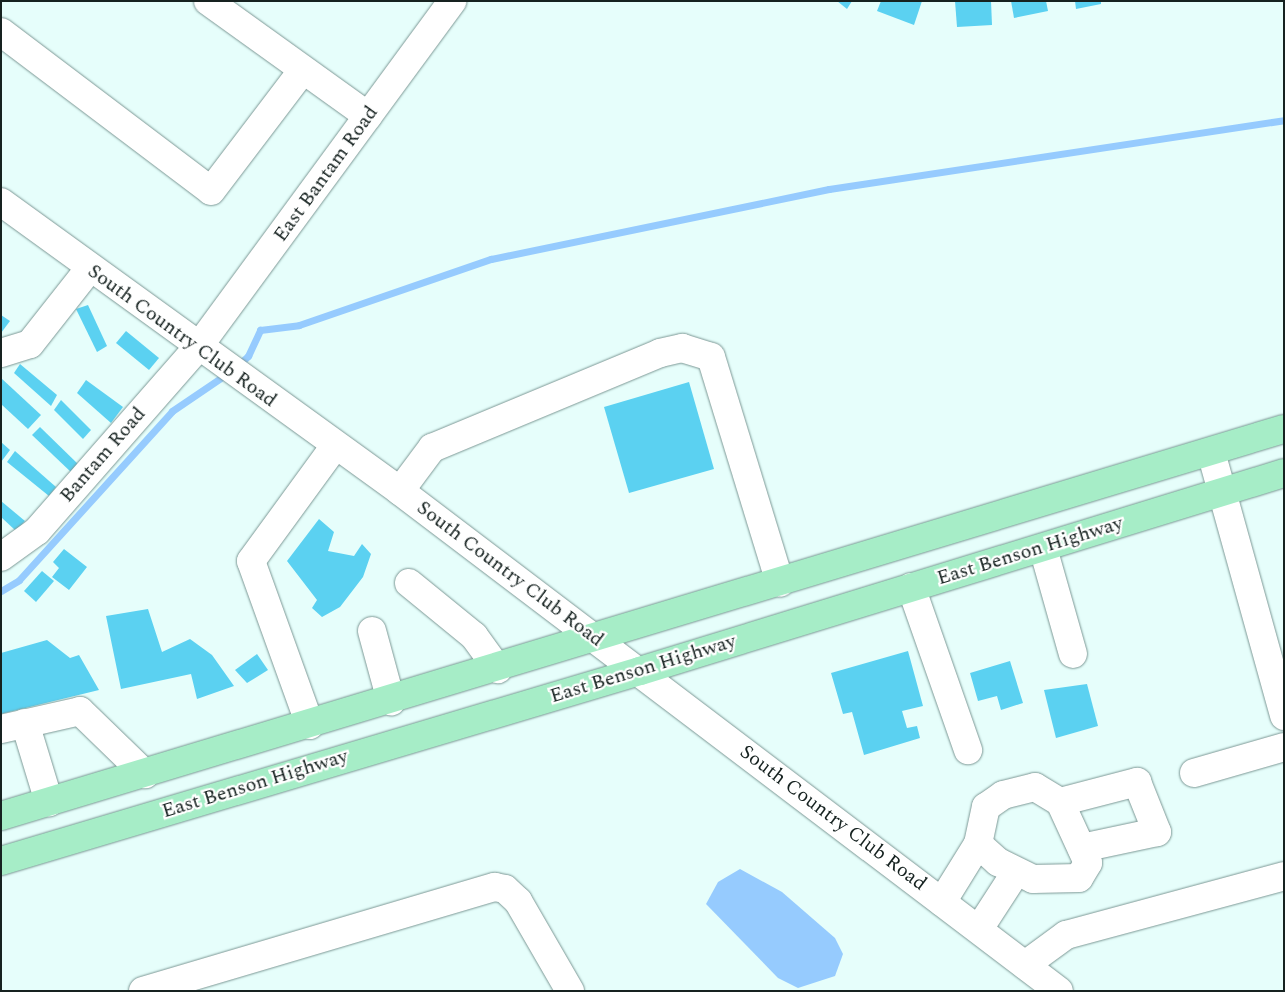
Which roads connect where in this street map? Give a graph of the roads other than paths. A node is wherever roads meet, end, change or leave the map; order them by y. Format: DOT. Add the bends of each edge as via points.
graph roads {
  1 [pos="208,1"];
  2 [pos="452,1"];
  3 [pos="1,32"];
  4 [pos="302,71"];
  5 [pos="368,116"];
  6 [pos="1,202"];
  7 [pos="89,269"];
  8 [pos="199,346"];
  9 [pos="1,353"];
  10 [pos="1284,429"];
  11 [pos="335,446"];
  12 [pos="1211,452"];
  13 [pos="1284,473"];
  14 [pos="400,491"];
  15 [pos="1222,491"];
  16 [pos="1043,548"];
  17 [pos="1,557"];
  18 [pos="409,583"];
  19 [pos="780,583"];
  20 [pos="911,587"];
  21 [pos="372,632"];
  22 [pos="596,640"];
  23 [pos="1072,654"];
  24 [pos="498,669"];
  25 [pos="640,671"];
  26 [pos="391,701"];
  27 [pos="1284,716"];
  28 [pos="310,725"];
  29 [pos="13,726"];
  30 [pos="1284,747"];
  31 [pos="968,750"];
  32 [pos="1194,773"];
  33 [pos="145,774"];
  34 [pos="49,802"];
  35 [pos="1060,802"];
  36 [pos="1,816"];
  37 [pos="978,844"];
  38 [pos="1082,848"];
  39 [pos="1,862"];
  40 [pos="1016,872"];
  41 [pos="1284,876"];
  42 [pos="942,902"];
  43 [pos="979,929"];
  44 [pos="1025,965"];
  45 [pos="1052,988"];
  46 [pos="142,991"];
  47 [pos="570,991"];
  1 -- 4 [label="street"];
  2 -- 5 [label="street, East Bantam Road"];
  3 -- 4 [label="street" via="211,192"];
  4 -- 5 [label="street"];
  5 -- 8 [label="street, East Bantam Road"];
  6 -- 7 [label="street, South Country Club Road"];
  7 -- 8 [label="street, South Country Club Road"];
  7 -- 9 [label="street" via="30,344"];
  8 -- 11 [label="street, South Country Club Road"];
  8 -- 17 [label="street, Bantam Road" via="37,531"];
  10 -- 12 [label="main road, East Benson Highway"];
  11 -- 14 [label="street, South Country Club Road"];
  11 -- 28 [label="street" via="251,561"];
  12 -- 15 [label="street"];
  12 -- 19 [label="main road, East Benson Highway"];
  13 -- 15 [label="main road, East Benson Highway"];
  14 -- 19 [label="street" via="432,448 660,353 682,348 711,357"];
  14 -- 22 [label="street, South Country Club Road"];
  15 -- 16 [label="main road, East Benson Highway"];
  15 -- 27 [label="street"];
  16 -- 20 [label="main road, East Benson Highway"];
  16 -- 23 [label="street"];
  18 -- 24 [label="street" via="474,636"];
  19 -- 22 [label="main road, East Benson Highway"];
  20 -- 25 [label="main road, East Benson Highway"];
  20 -- 31 [label="street"];
  21 -- 26 [label="street"];
  22 -- 24 [label="main road, East Benson Highway"];
  22 -- 25 [label="street, South Country Club Road"];
  24 -- 26 [label="main road, East Benson Highway"];
  25 -- 39 [label="main road, East Benson Highway"];
  25 -- 42 [label="street, South Country Club Road"];
  26 -- 28 [label="main road, East Benson Highway"];
  28 -- 33 [label="main road, East Benson Highway"];
  29 -- 33 [label="street" via="80,711"];
  29 -- 34 [label="street"];
  30 -- 32 [label="street"];
  33 -- 34 [label="main road, East Benson Highway"];
  34 -- 36 [label="main road, East Benson Highway"];
  35 -- 37 [label="street" via="1035,787 1003,795 986,807"];
  35 -- 38 [label="street"];
  35 -- 38 [label="street" via="1137,782 1157,832"];
  37 -- 40 [label="street"];
  37 -- 42 [label="street"];
  38 -- 40 [label="street" via="1088,863 1079,878 1050,882"];
  40 -- 43 [label="street"];
  41 -- 44 [label="street" via="1066,935"];
  42 -- 43 [label="street, South Country Club Road"];
  43 -- 44 [label="street, South Country Club Road"];
  44 -- 45 [label="street, South Country Club Road"];
  46 -- 47 [label="street" via="495,887 505,889 518,902"];
}
